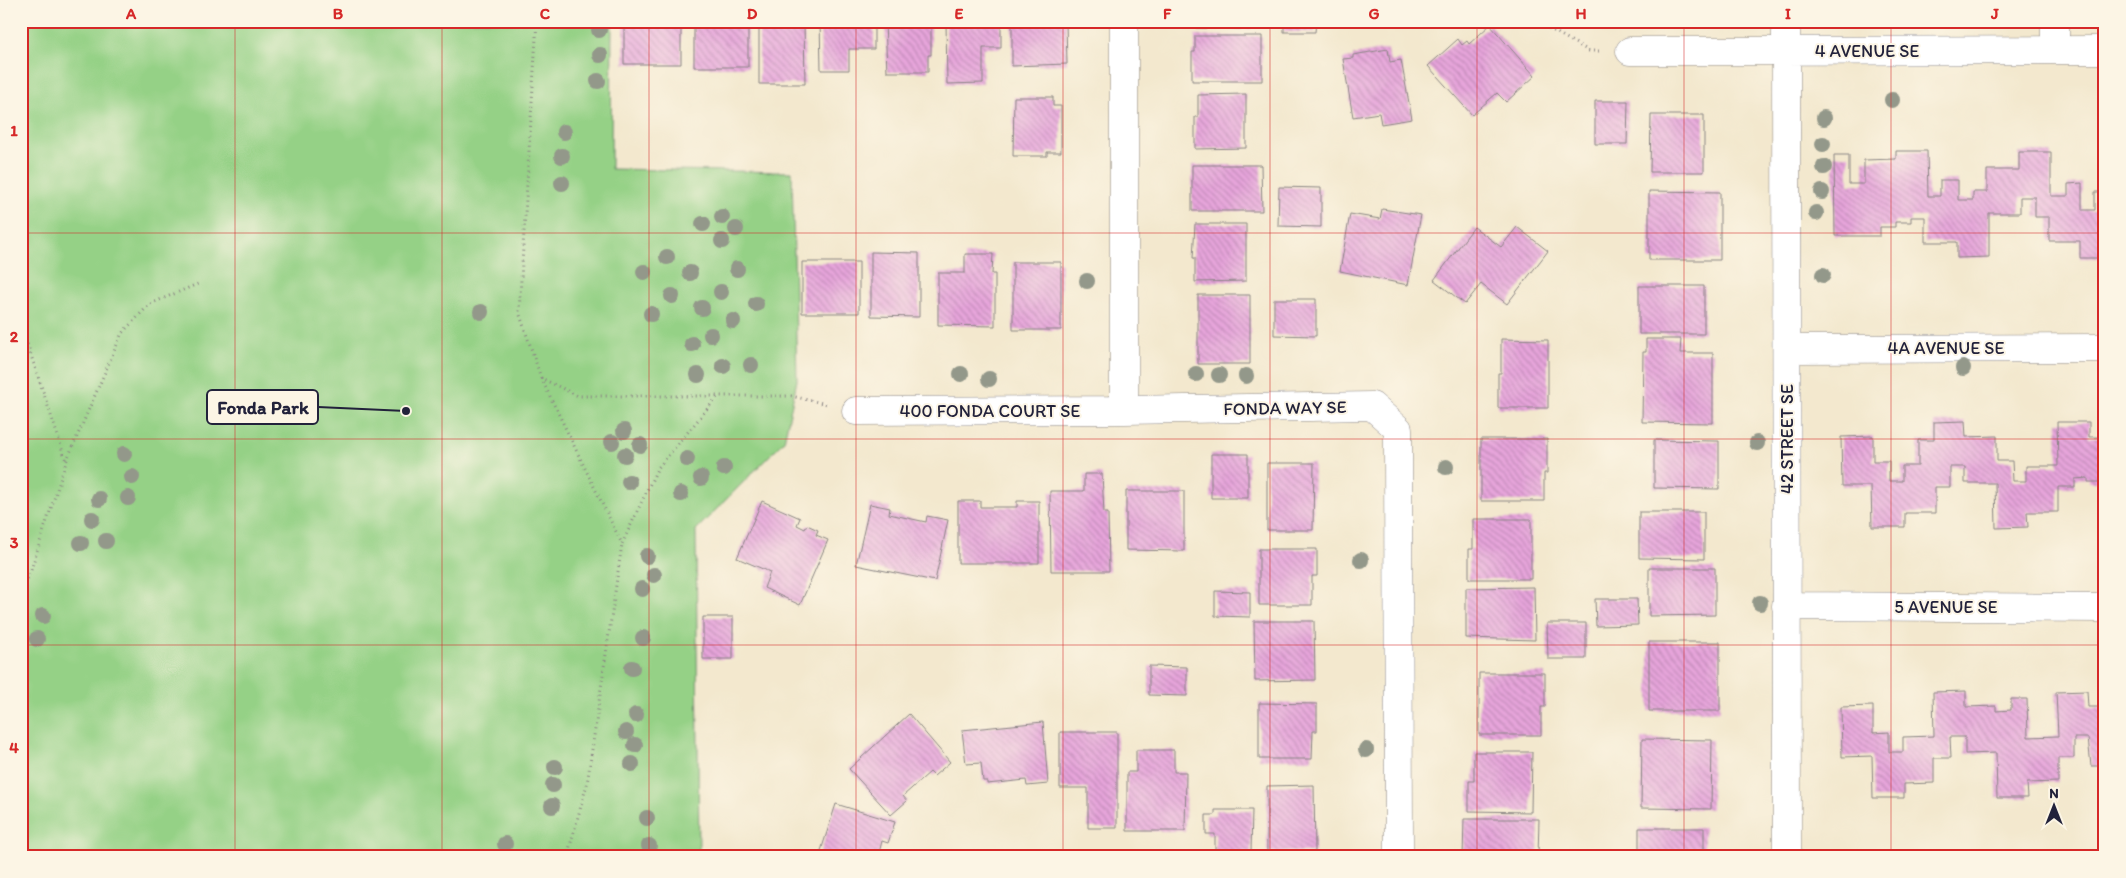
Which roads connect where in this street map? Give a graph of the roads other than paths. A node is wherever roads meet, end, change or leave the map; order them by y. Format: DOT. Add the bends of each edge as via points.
graph roads {
  1 [pos="1124,21"];
  2 [pos="1786,21"];
  3 [pos="2055,21"];
  4 [pos="2055,50"];
  5 [pos="2105,50"];
  6 [pos="1630,51"];
  7 [pos="1786,51"];
  8 [pos="2105,348"];
  9 [pos="1787,349"];
  10 [pos="1124,410"];
  11 [pos="856,411"];
  12 [pos="1786,606"];
  13 [pos="2105,608"];
  14 [pos="1399,857"];
  15 [pos="1787,857"];
  1 -- 10 [label="street"];
  2 -- 7 [label="street, 42 STREET SE"];
  3 -- 4 [label="street"];
  4 -- 5 [label="street, 4 AVENUE SE"];
  4 -- 7 [label="street, 4 AVENUE SE"];
  6 -- 7 [label="street, 4 AVENUE SE"];
  7 -- 9 [label="street, 42 STREET SE"];
  8 -- 9 [label="street, 4A AVENUE SE"];
  9 -- 12 [label="street, 42 STREET SE"];
  10 -- 11 [label="street, 400 FONDA COURT SE"];
  10 -- 14 [label="street, FONDA WAY SE" via="1372,406 1398,429"];
  12 -- 13 [label="street, 5 AVENUE SE"];
  12 -- 15 [label="street, 42 STREET SE"];
}
